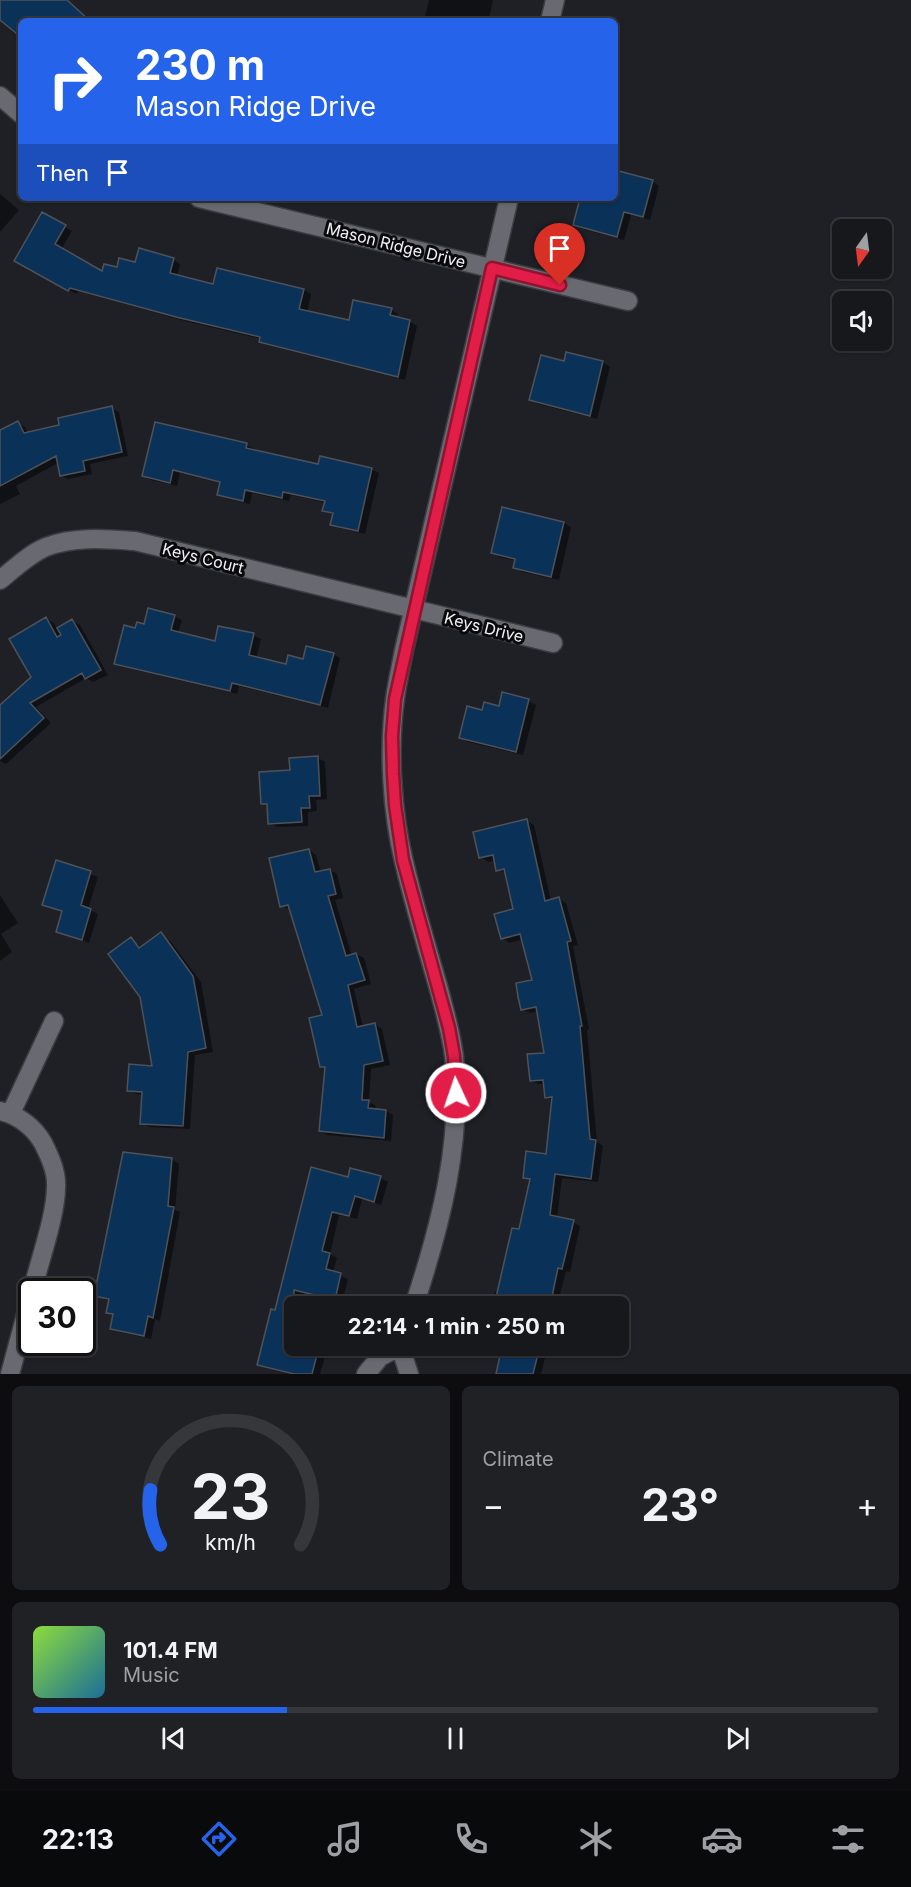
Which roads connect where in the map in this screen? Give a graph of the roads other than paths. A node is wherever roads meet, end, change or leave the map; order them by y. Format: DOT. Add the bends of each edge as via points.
graph roads {
  1 [pos="555,0"];
  2 [pos="551,18"];
  3 [pos="0,96"];
  4 [pos="18,111"];
  5 [pos="212,201"];
  6 [pos="508,201"];
  7 [pos="492,268"];
  8 [pos="628,301"];
  9 [pos="0,580"];
  10 [pos="414,609"];
  11 [pos="553,643"];
  12 [pos="54,1021"];
  13 [pos="6,1112"];
  14 [pos="36,1278"];
  15 [pos="417,1296"];
  16 [pos="18,1344"];
  17 [pos="382,1356"];
  18 [pos="403,1356"];
  19 [pos="10,1374"];
  20 [pos="366,1374"];
  21 [pos="409,1374"];
  1 -- 2 [label="street"];
  3 -- 4 [label="street"];
  5 -- 7 [label="street, Mason Ridge Drive"];
  6 -- 7 [label="street"];
  7 -- 8 [label="street, Mason Ridge Drive"];
  7 -- 10 [label="street"];
  9 -- 10 [label="street, Keys Court" via="46,547 97,538 174,550"];
  10 -- 11 [label="street, Keys Drive"];
  10 -- 15 [label="street" via="395,699 395,805 403,860 449,1028 457,1109 440,1218"];
  12 -- 13 [label="street"];
  13 -- 14 [label="street" via="31,1126 40,1137 52,1161 57,1186"];
  16 -- 19 [label="street"];
  17 -- 20 [label="street"];
  18 -- 21 [label="street"];
}
